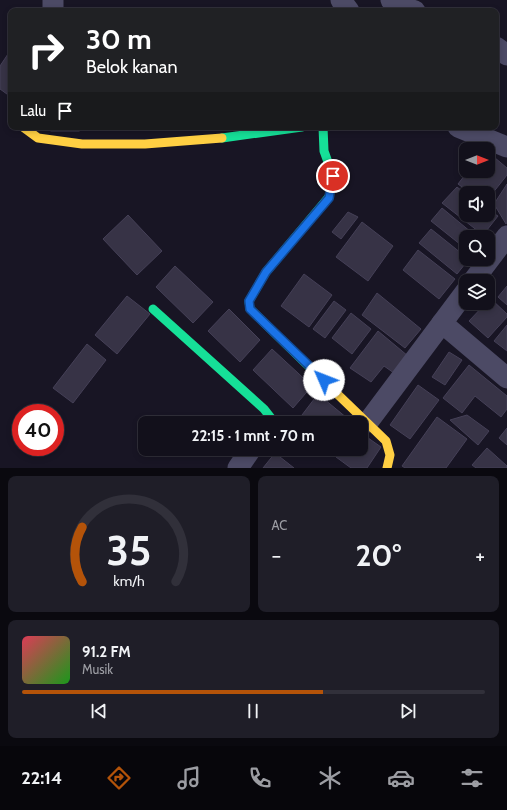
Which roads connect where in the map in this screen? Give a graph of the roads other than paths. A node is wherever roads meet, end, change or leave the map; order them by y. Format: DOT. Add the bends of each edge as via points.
graph roads {
  1 [pos="499,49"];
  2 [pos="507,56"];
  3 [pos="27,130"];
  4 [pos="282,130"];
  5 [pos="323,130"];
  6 [pos="465,130"];
  7 [pos="507,147"];
  8 [pos="505,243"];
  9 [pos="479,274"];
  10 [pos="459,300"];
  11 [pos="153,309"];
  12 [pos="442,323"];
  13 [pos="507,378"];
  14 [pos="270,416"];
  15 [pos="362,416"];
  16 [pos="368,422"];
  17 [pos="246,456"];
  18 [pos="238,468"];
  19 [pos="387,468"];
  1 -- 2 [label="street"];
  3 -- 4 [label="street" via="38,138 50,142 144,146 215,140"];
  5 -- 15 [label="street" via="324,151 333,176 329,198 266,272 249,301 250,309"];
  6 -- 7 [label="street"];
  8 -- 9 [label="street"];
  10 -- 12 [label="street"];
  11 -- 14 [label="street"];
  12 -- 13 [label="street"];
  12 -- 16 [label="street"];
  16 -- 19 [label="street" via="386,441 389,448"];
  17 -- 18 [label="street"];
}
